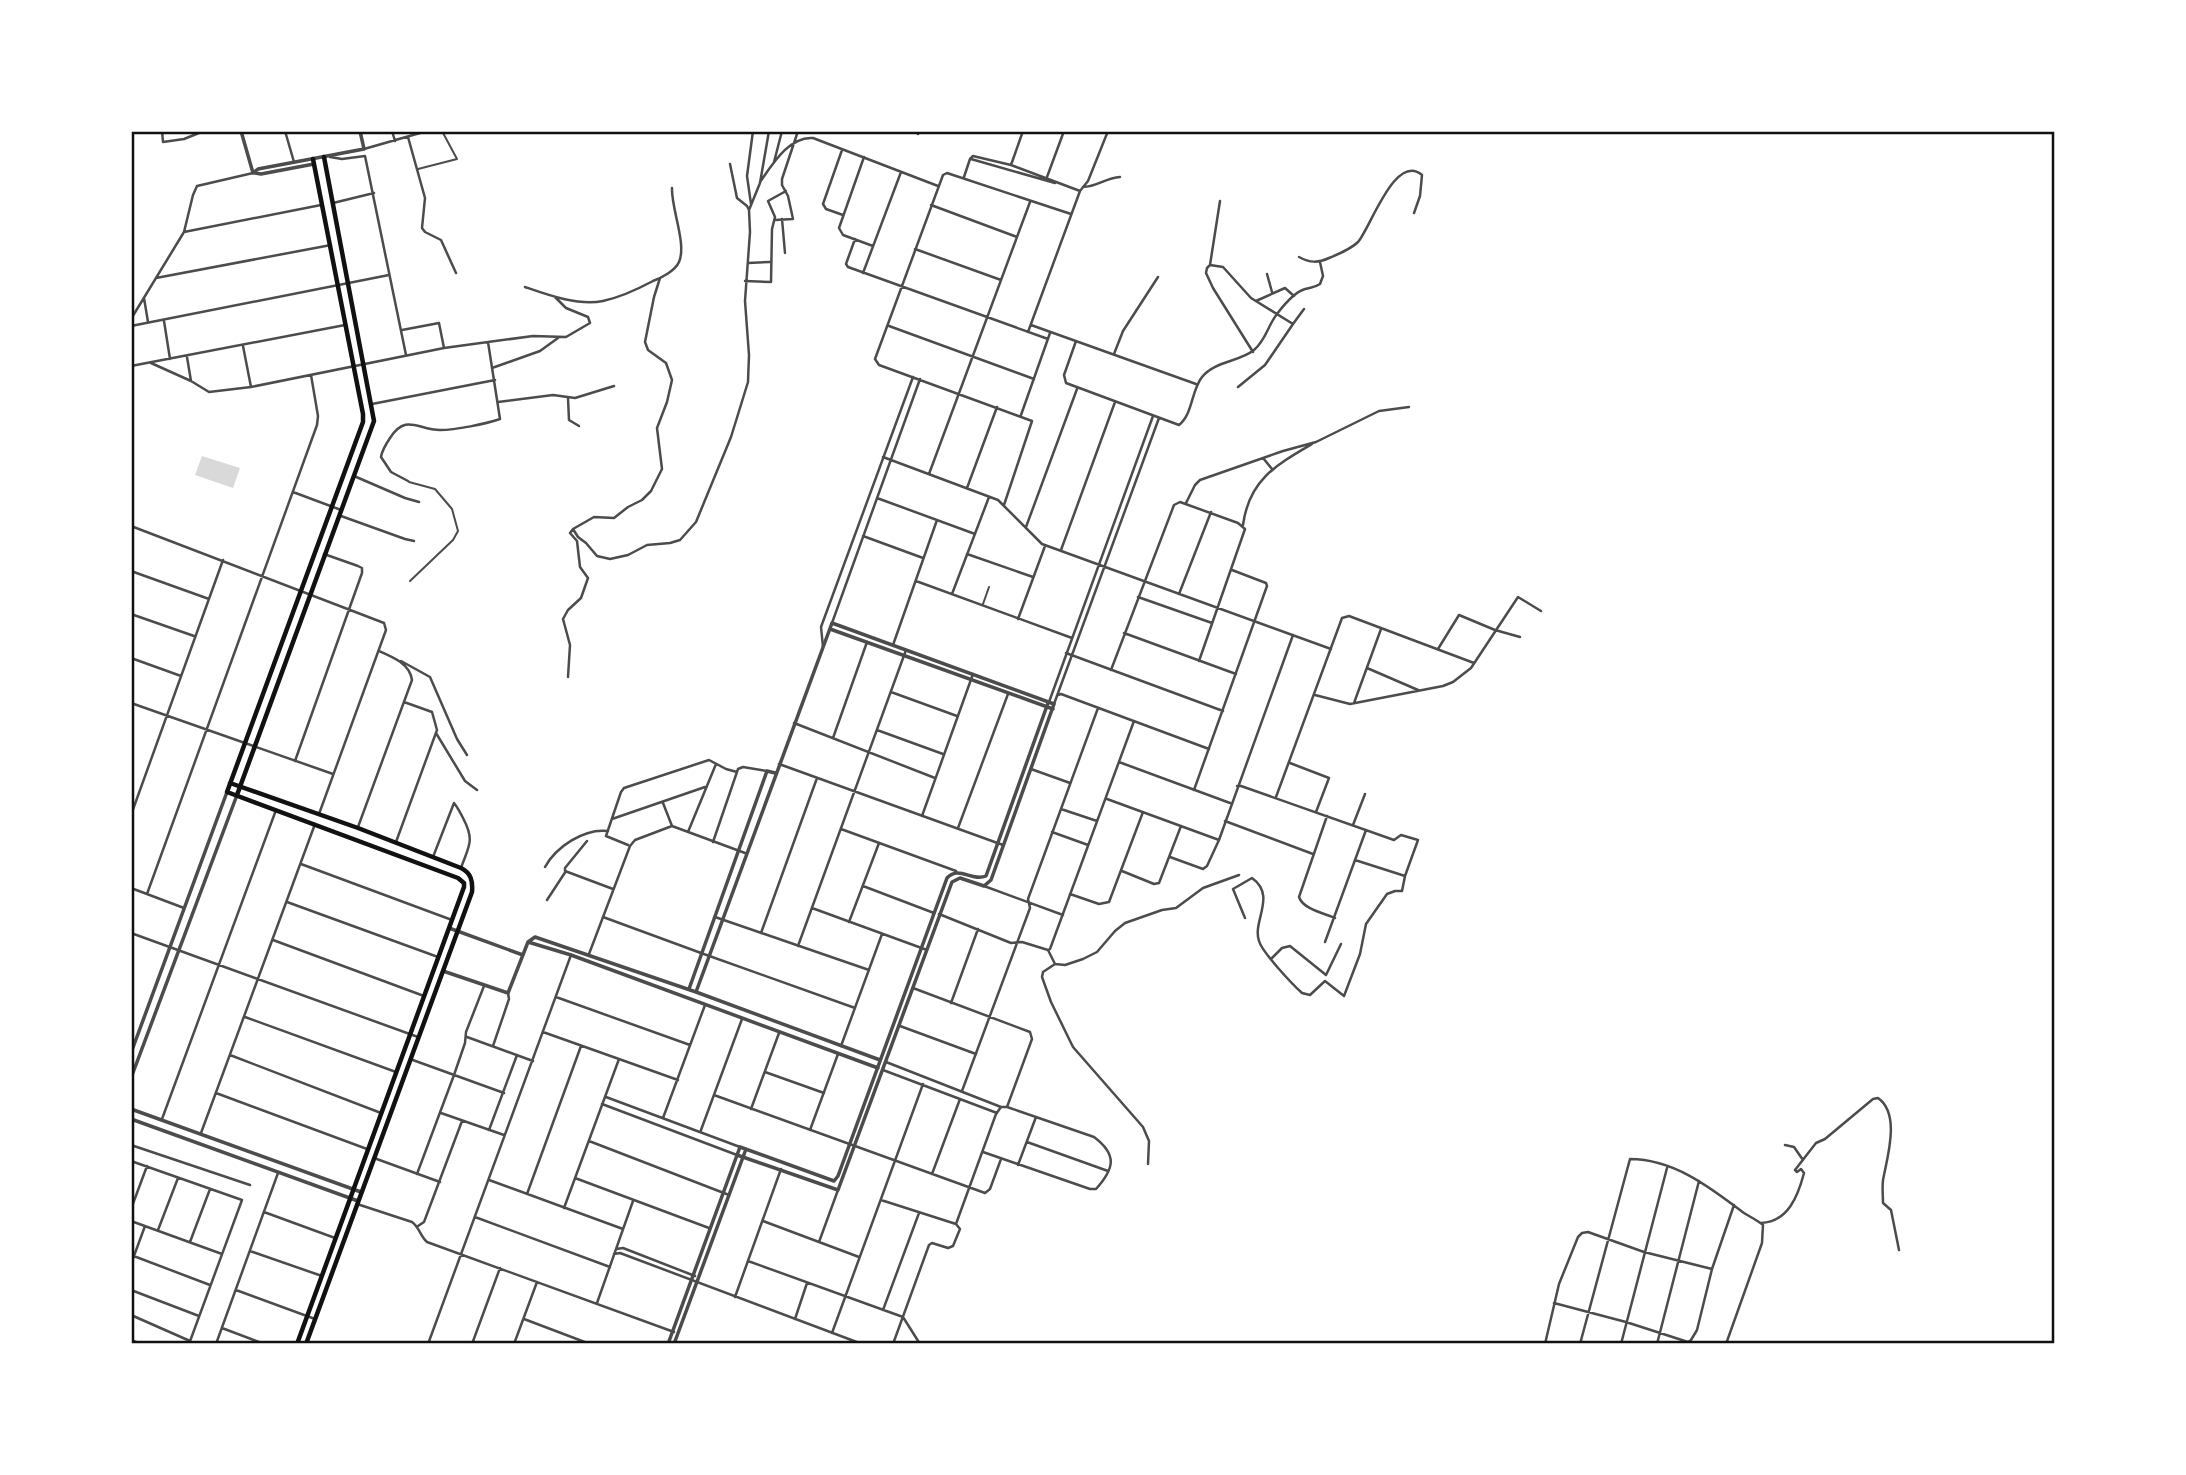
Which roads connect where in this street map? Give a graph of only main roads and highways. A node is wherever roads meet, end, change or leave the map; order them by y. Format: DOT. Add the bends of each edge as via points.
graph roads {
  1 [pos="327,157"];
  2 [pos="314,161"];
  3 [pos="230,783"];
  4 [pos="240,786"];
  5 [pos="237,795"];
  6 [pos="297,1344"];
  7 [pos="306,1344"];
  1 -- 4 [label="main road" via="374,415"];
  2 -- 3 [label="main road" via="363,422"];
  3 -- 4 [label="main road"];
  3 -- 5 [label="main road" via="227,792"];
  4 -- 5 [label="main road"];
  4 -- 7 [label="main road" via="461,868 469,874 472,886"];
  5 -- 6 [label="main road" via="462,880 464,887"];
}
